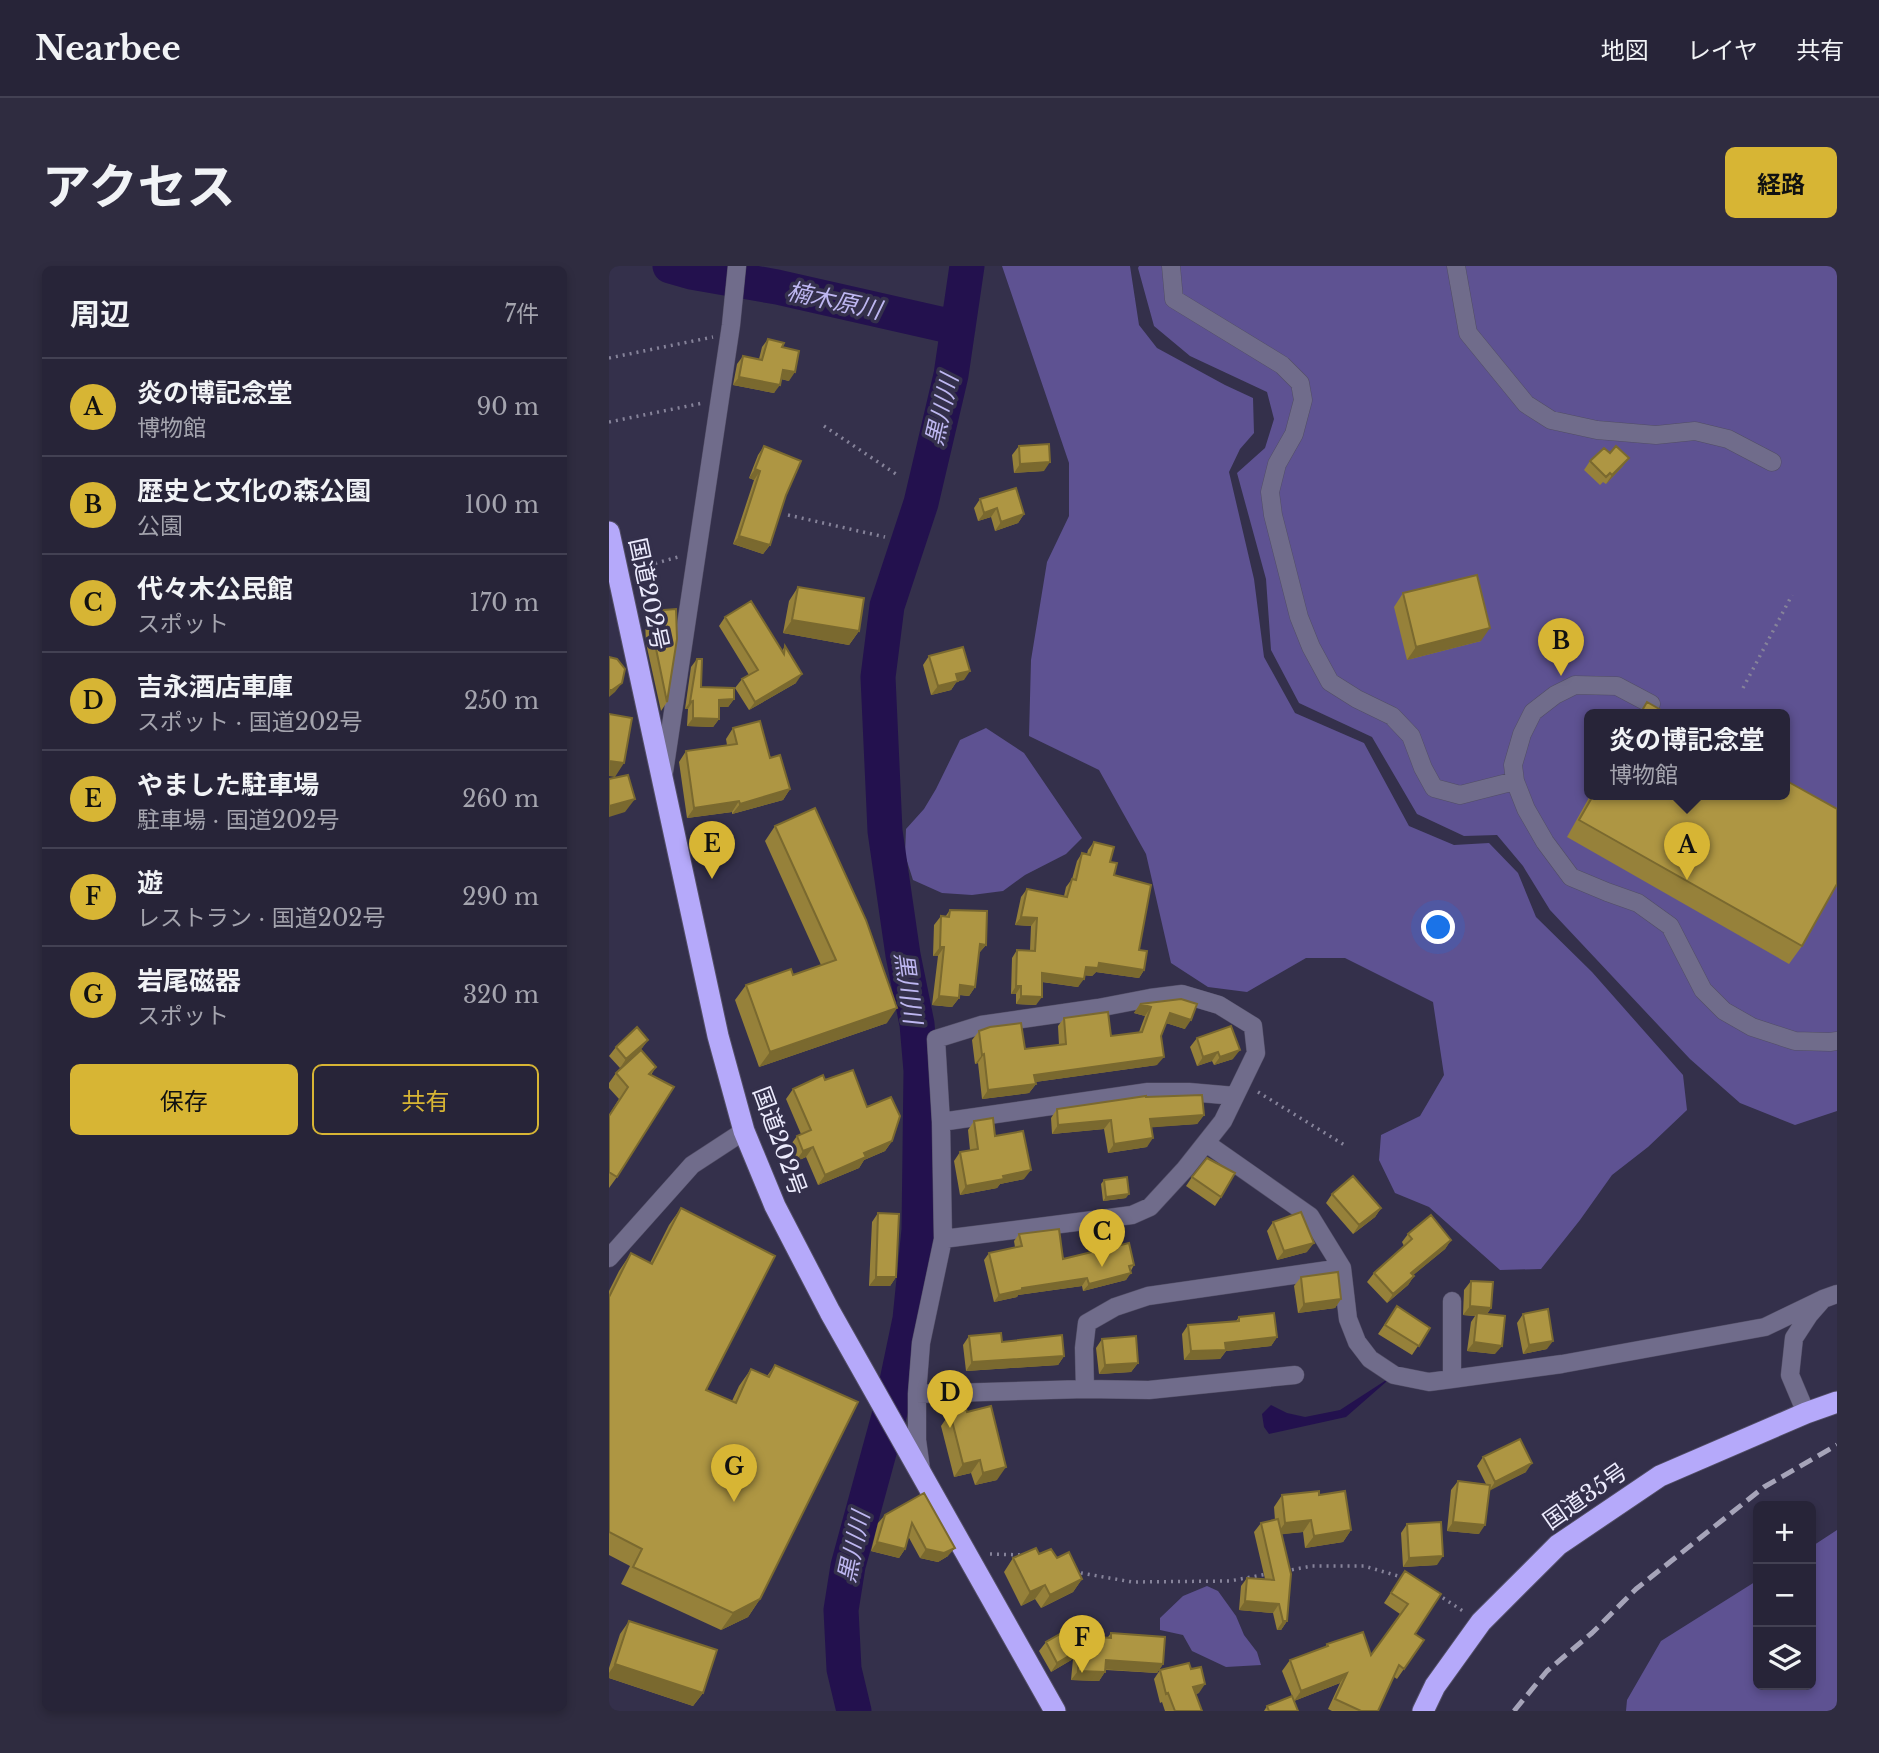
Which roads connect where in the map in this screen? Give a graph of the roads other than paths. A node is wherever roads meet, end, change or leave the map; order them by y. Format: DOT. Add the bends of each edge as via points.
graph roads {
  1 [pos="737,266"];
  2 [pos="1171,266"];
  3 [pos="1456,266"];
  4 [pos="1772,463"];
  5 [pos="609,532"];
  6 [pos="1651,704"];
  7 [pos="662,781"];
  8 [pos="1515,782"];
  9 [pos="1837,1041"];
  10 [pos="1235,1096"];
  11 [pos="941,1122"];
  12 [pos="744,1131"];
  13 [pos="1206,1143"];
  14 [pos="943,1239"];
  15 [pos="609,1258"];
  16 [pos="1342,1268"];
  17 [pos="1830,1296"];
  18 [pos="1452,1301"];
  19 [pos="1295,1375"];
  20 [pos="1452,1379"];
  21 [pos="1085,1389"];
  22 [pos="917,1394"];
  23 [pos="1837,1402"];
  24 [pos="1806,1413"];
  25 [pos="921,1473"];
  26 [pos="1055,1711"];
  27 [pos="1423,1711"];
  1 -- 7 [label="street"];
  2 -- 8 [label="street" via="1174,299 1282,365 1300,383 1303,400 1294,434 1277,464 1270,492 1299,617 1330,682 1392,716 1411,736 1434,788 1460,795"];
  3 -- 4 [label="street" via="1468,333 1526,404 1551,421 1656,435 1695,430 1728,439"];
  5 -- 7 [label="highway, 国道202号"];
  6 -- 8 [label="street" via="1617,685 1574,685 1555,695 1533,712 1522,734 1513,765"];
  7 -- 12 [label="highway, 国道202号" via="718,1036"];
  8 -- 9 [label="street" via="1545,842 1571,877 1639,903 1670,926 1703,990 1724,1011 1752,1027 1795,1041"];
  10 -- 11 [label="street" via="1148,1092"];
  10 -- 11 [label="street" via="1257,1053 1253,1026 1219,1005 1182,994 981,1025 936,1039"];
  10 -- 13 [label="street"];
  11 -- 14 [label="street"];
  12 -- 15 [label="street" via="692,1165"];
  12 -- 25 [label="highway, 国道202号" via="775,1206"];
  13 -- 14 [label="street" via="1150,1208 1132,1215"];
  13 -- 16 [label="street" via="1310,1216"];
  14 -- 22 [label="street" via="921,1343"];
  16 -- 20 [label="street" via="1348,1320 1370,1359 1403,1378"];
  16 -- 21 [label="street" via="1149,1296 1115,1307 1087,1323"];
  17 -- 20 [label="street" via="1765,1327"];
  17 -- 24 [label="street" via="1809,1315 1794,1338 1790,1375"];
  18 -- 20 [label="street"];
  19 -- 21 [label="street" via="1149,1391"];
  21 -- 22 [label="street"];
  22 -- 25 [label="street"];
  23 -- 24 [label="highway, 国道35号"];
  24 -- 27 [label="highway, 国道35号" via="1660,1476 1558,1545 1481,1622 1435,1686"];
  25 -- 26 [label="highway, 国道202号"];
}
